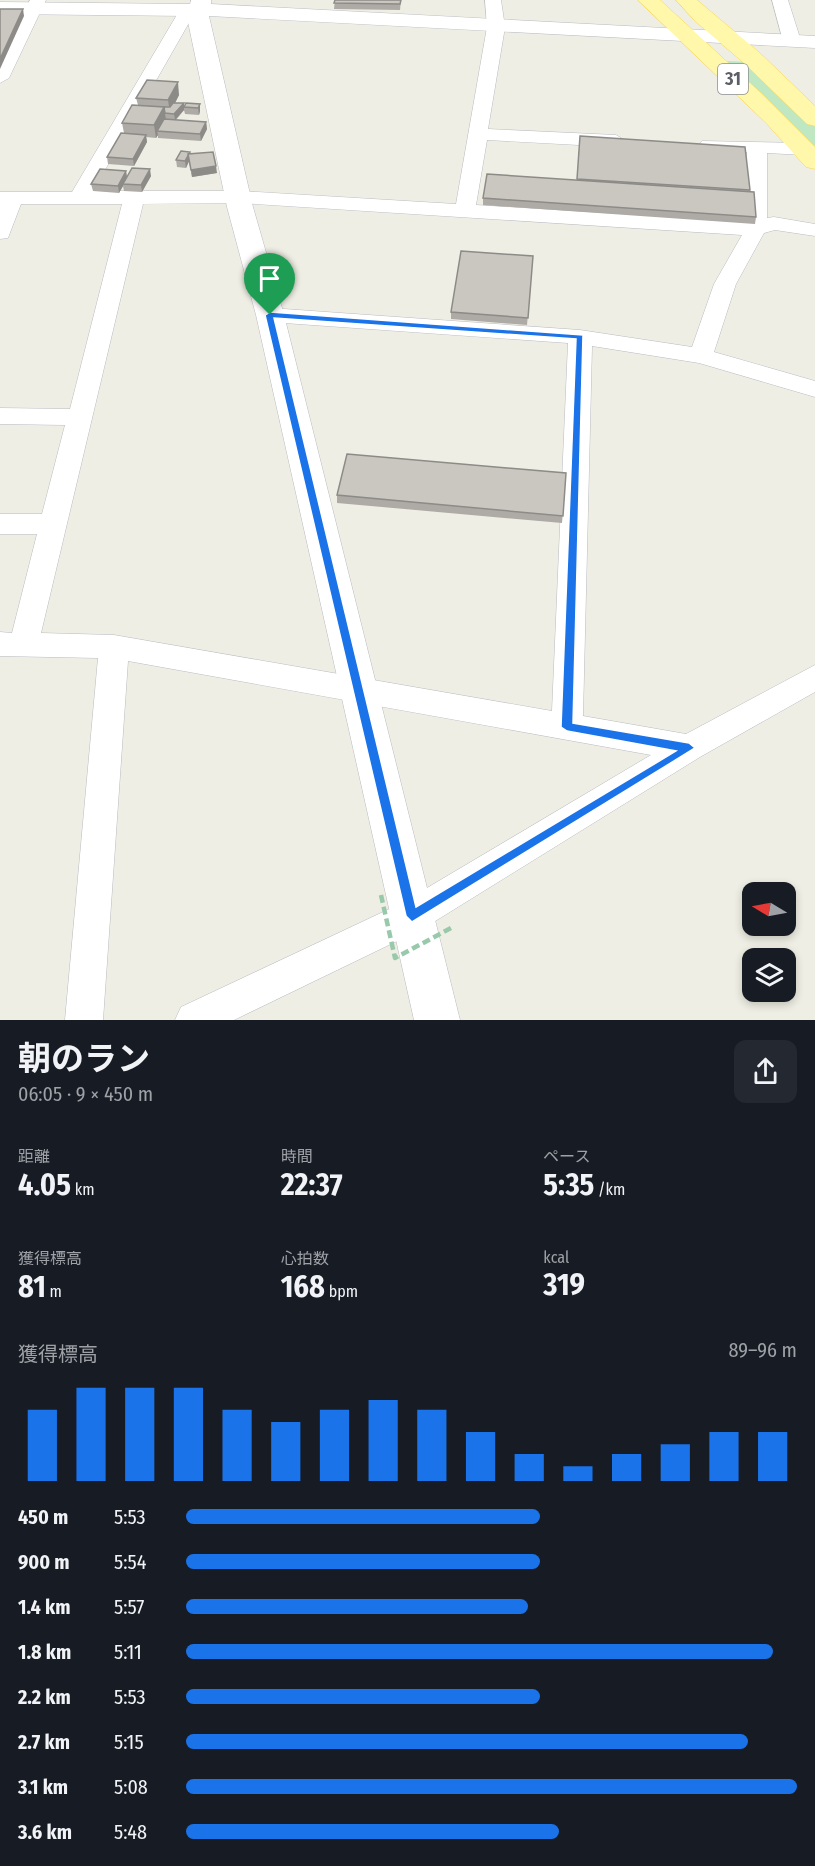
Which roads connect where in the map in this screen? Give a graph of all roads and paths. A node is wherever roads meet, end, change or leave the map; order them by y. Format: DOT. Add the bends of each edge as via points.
graph roads {
  1 [pos="493,0"];
  2 [pos="648,0"];
  3 [pos="686,0"];
  4 [pos="780,0"];
  5 [pos="36,4"];
  6 [pos="200,6"];
  7 [pos="0,8"];
  8 [pos="496,27"];
  9 [pos="684,36"];
  10 [pos="729,38"];
  11 [pos="792,42"];
  12 [pos="815,42"];
  13 [pos="0,78"];
  14 [pos="815,119"];
  15 [pos="480,134"];
  16 [pos="630,141"];
  17 [pos="688,144"];
  18 [pos="757,148"];
  19 [pos="810,155"];
  20 [pos="240,197"];
  21 [pos="6,198"];
  22 [pos="79,198"];
  23 [pos="134,198"];
  24 [pos="465,210"];
  25 [pos="756,229"];
  26 [pos="815,230"];
  27 [pos="0,233"];
  28 [pos="270,315"];
  29 [pos="580,337"];
  30 [pos="701,356"];
  31 [pos="815,389"];
  32 [pos="0,416"];
  33 [pos="79,417"];
  34 [pos="0,524"];
  35 [pos="53,524"];
  36 [pos="12,644"];
  37 [pos="114,647"];
  38 [pos="815,677"];
  39 [pos="357,690"];
  40 [pos="567,727"];
  41 [pos="689,748"];
  42 [pos="381,895"];
  43 [pos="412,916"];
  44 [pos="453,927"];
  45 [pos="84,1020"];
  46 [pos="194,1020"];
  47 [pos="437,1020"];
  1 -- 8 [label="street"];
  2 -- 9 [label="main road, 31"];
  3 -- 10 [label="main road, 31"];
  4 -- 11 [label="street"];
  5 -- 6 [label="street"];
  5 -- 7 [label="street"];
  5 -- 13 [label="street"];
  6 -- 8 [label="street"];
  6 -- 20 [label="street" via="198,22"];
  6 -- 22 [label="street" via="183,18"];
  8 -- 9 [label="street"];
  8 -- 15 [label="street"];
  9 -- 10 [label="street"];
  9 -- 19 [label="main road, 31" via="710,56"];
  10 -- 11 [label="street"];
  10 -- 14 [label="main road, 31"];
  11 -- 12 [label="street"];
  15 -- 16 [label="street"];
  15 -- 24 [label="street"];
  17 -- 18 [label="street"];
  18 -- 19 [label="street"];
  18 -- 25 [label="street"];
  20 -- 23 [label="street"];
  20 -- 24 [label="street"];
  20 -- 28 [label="street"];
  21 -- 22 [label="street"];
  21 -- 27 [label="street"];
  22 -- 23 [label="street"];
  23 -- 33 [label="street"];
  24 -- 25 [label="street"];
  25 -- 26 [label="street" via="774,223"];
  25 -- 30 [label="street" via="725,284"];
  28 -- 29 [label="street"];
  28 -- 39 [label="street"];
  29 -- 30 [label="street"];
  29 -- 40 [label="street"];
  30 -- 31 [label="street"];
  32 -- 33 [label="street"];
  33 -- 35 [label="street"];
  34 -- 35 [label="street"];
  35 -- 36 [label="street"];
  36 -- 37 [label="street"];
  37 -- 39 [label="street"];
  37 -- 45 [label="street"];
  38 -- 41 [label="street"];
  39 -- 40 [label="street"];
  39 -- 43 [label="street"];
  40 -- 41 [label="street"];
  41 -- 43 [label="street"];
  42 -- 44 [label="path, bridge" via="394,958"];
  43 -- 46 [label="street"];
  43 -- 47 [label="street"];
}
